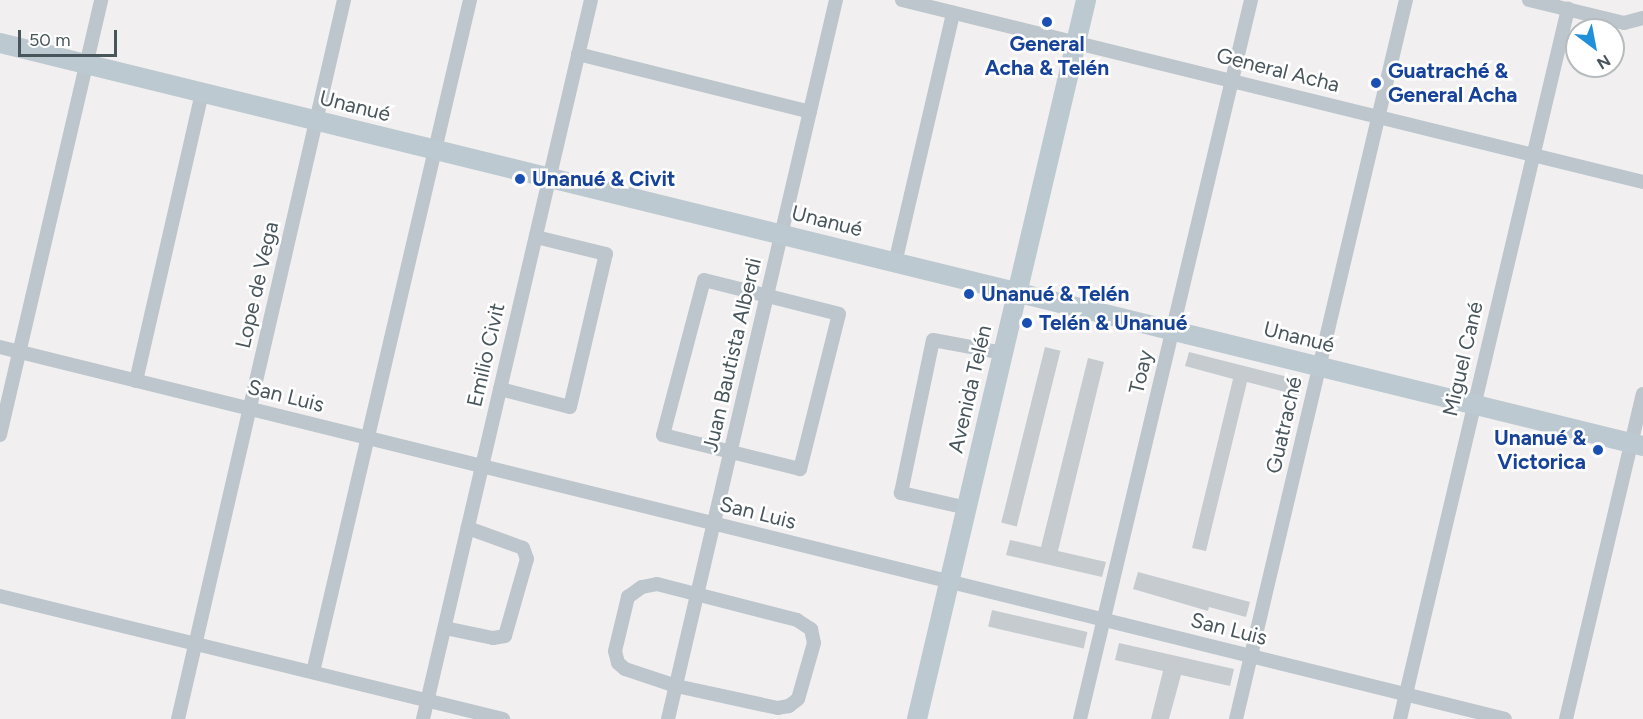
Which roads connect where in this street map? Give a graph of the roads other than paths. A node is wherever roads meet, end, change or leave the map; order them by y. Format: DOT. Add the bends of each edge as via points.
graph roads {
  1 [pos="101,0"];
  2 [pos="344,0"];
  3 [pos="470,0"];
  4 [pos="591,0"];
  5 [pos="836,0"];
  6 [pos="902,0"];
  7 [pos="1086,0"];
  8 [pos="1251,0"];
  9 [pos="1406,0"];
  10 [pos="1529,0"];
  11 [pos="1568,9"];
  12 [pos="953,12"];
  13 [pos="1641,19"];
  14 [pos="1076,42"];
  15 [pos="0,43"];
  16 [pos="578,54"];
  17 [pos="86,64"];
  18 [pos="1232,81"];
  19 [pos="202,93"];
  20 [pos="810,112"];
  21 [pos="1378,117"];
  22 [pos="316,121"];
  23 [pos="435,150"];
  24 [pos="1533,155"];
  25 [pos="549,178"];
  26 [pos="1643,182"];
  27 [pos="781,235"];
  28 [pos="536,237"];
  29 [pos="895,263"];
  30 [pos="1017,292"];
  31 [pos="767,296"];
  32 [pos="1173,330"];
  33 [pos="0,347"];
  34 [pos="19,352"];
  35 [pos="1003,353"];
  36 [pos="1319,366"];
  37 [pos="136,381"];
  38 [pos="500,389"];
  39 [pos="1643,394"];
  40 [pos="1474,405"];
  41 [pos="250,409"];
  42 [pos="0,435"];
  43 [pos="368,438"];
  44 [pos="1637,444"];
  45 [pos="730,452"];
  46 [pos="482,466"];
  47 [pos="967,508"];
  48 [pos="714,524"];
  49 [pos="468,528"];
  50 [pos="949,582"];
  51 [pos="697,595"];
  52 [pos="0,596"];
  53 [pos="1104,620"];
  54 [pos="445,628"];
  55 [pos="196,644"];
  56 [pos="1250,656"];
  57 [pos="313,672"];
  58 [pos="676,686"];
  59 [pos="1406,694"];
  60 [pos="428,700"];
  61 [pos="178,719"];
  62 [pos="423,719"];
  63 [pos="503,719"];
  64 [pos="668,719"];
  65 [pos="917,719"];
  66 [pos="1080,719"];
  67 [pos="1236,719"];
  68 [pos="1400,719"];
  69 [pos="1505,719"];
  70 [pos="1566,719"];
  1 -- 17 [label="street"];
  2 -- 22 [label="street, Lope de Vega"];
  3 -- 23 [label="street"];
  4 -- 16 [label="street, Emilio Civit"];
  5 -- 20 [label="street, Juan Bautista Alberdi"];
  6 -- 12 [label="street, General Acha"];
  7 -- 14 [label="street, Avenida Telén"];
  8 -- 18 [label="street, Toay"];
  9 -- 21 [label="street, Guatraché"];
  10 -- 11 [label="street"];
  11 -- 13 [label="street" via="1624,23"];
  11 -- 24 [label="street, Miguel Cané"];
  12 -- 14 [label="street, General Acha"];
  12 -- 29 [label="street"];
  14 -- 18 [label="street, General Acha"];
  14 -- 30 [label="street, Avenida Telén"];
  15 -- 17 [label="street, Unanué"];
  16 -- 20 [label="street"];
  16 -- 25 [label="street, Emilio Civit"];
  17 -- 19 [label="street, Unanué"];
  17 -- 34 [label="street"];
  18 -- 21 [label="street, General Acha"];
  18 -- 32 [label="street, Toay"];
  19 -- 22 [label="street, Unanué"];
  19 -- 37 [label="street"];
  20 -- 27 [label="street, Juan Bautista Alberdi"];
  21 -- 24 [label="street, General Acha"];
  21 -- 36 [label="street, Guatraché"];
  22 -- 23 [label="street, Unanué"];
  22 -- 41 [label="street, Lope de Vega"];
  23 -- 25 [label="street, Unanué"];
  23 -- 43 [label="street"];
  24 -- 26 [label="street, General Acha"];
  24 -- 40 [label="street, Miguel Cané"];
  25 -- 27 [label="street, Unanué"];
  25 -- 28 [label="street, Emilio Civit"];
  27 -- 29 [label="street, Unanué"];
  27 -- 31 [label="street, Juan Bautista Alberdi"];
  28 -- 38 [label="street, Emilio Civit"];
  28 -- 38 [label="street" via="606,254 570,407"];
  29 -- 30 [label="street, Unanué"];
  30 -- 32 [label="street, Unanué"];
  30 -- 35 [label="street, Avenida Telén"];
  31 -- 45 [label="street, Juan Bautista Alberdi"];
  31 -- 45 [label="street" via="704,280 663,435"];
  31 -- 45 [label="street" via="840,314 800,468"];
  32 -- 36 [label="street, Unanué"];
  32 -- 53 [label="street, Toay"];
  33 -- 34 [label="street, San Luis"];
  34 -- 37 [label="street, San Luis"];
  34 -- 42 [label="street"];
  35 -- 47 [label="street, Avenida Telén"];
  35 -- 47 [label="street" via="933,339 901,494"];
  36 -- 40 [label="street, Unanué"];
  36 -- 56 [label="street, Guatraché"];
  37 -- 41 [label="street, San Luis"];
  38 -- 46 [label="street, Emilio Civit"];
  39 -- 44 [label="street"];
  40 -- 44 [label="street, Unanué"];
  40 -- 59 [label="street, Miguel Cané"];
  41 -- 43 [label="street, San Luis"];
  41 -- 55 [label="street, Lope de Vega"];
  43 -- 46 [label="street, San Luis"];
  43 -- 57 [label="street"];
  44 -- 70 [label="street"];
  45 -- 48 [label="street, Juan Bautista Alberdi"];
  46 -- 48 [label="street, San Luis"];
  46 -- 49 [label="street, Emilio Civit"];
  47 -- 50 [label="street, Avenida Telén"];
  48 -- 50 [label="street, San Luis"];
  48 -- 51 [label="street, Juan Bautista Alberdi"];
  49 -- 54 [label="street, Emilio Civit"];
  49 -- 54 [label="street" via="523,548 527,559 505,636 493,638"];
  50 -- 53 [label="street, San Luis"];
  50 -- 65 [label="street, Avenida Telén"];
  51 -- 58 [label="street, Juan Bautista Alberdi"];
  51 -- 58 [label="street" via="657,584 642,587 628,597 622,619 615,651 618,663"];
  51 -- 58 [label="street" via="797,620 811,629 814,643 798,699 789,706 778,708"];
  52 -- 55 [label="street"];
  53 -- 56 [label="street, San Luis"];
  53 -- 66 [label="street, Toay"];
  54 -- 60 [label="street, Emilio Civit"];
  55 -- 57 [label="street"];
  55 -- 61 [label="street, Lope de Vega"];
  56 -- 59 [label="street, San Luis"];
  56 -- 67 [label="street, Guatraché"];
  57 -- 60 [label="street"];
  58 -- 64 [label="street, Juan Bautista Alberdi"];
  59 -- 68 [label="street, Miguel Cané"];
  59 -- 69 [label="street, San Luis"];
  60 -- 62 [label="street, Emilio Civit"];
  60 -- 63 [label="street"];
}
